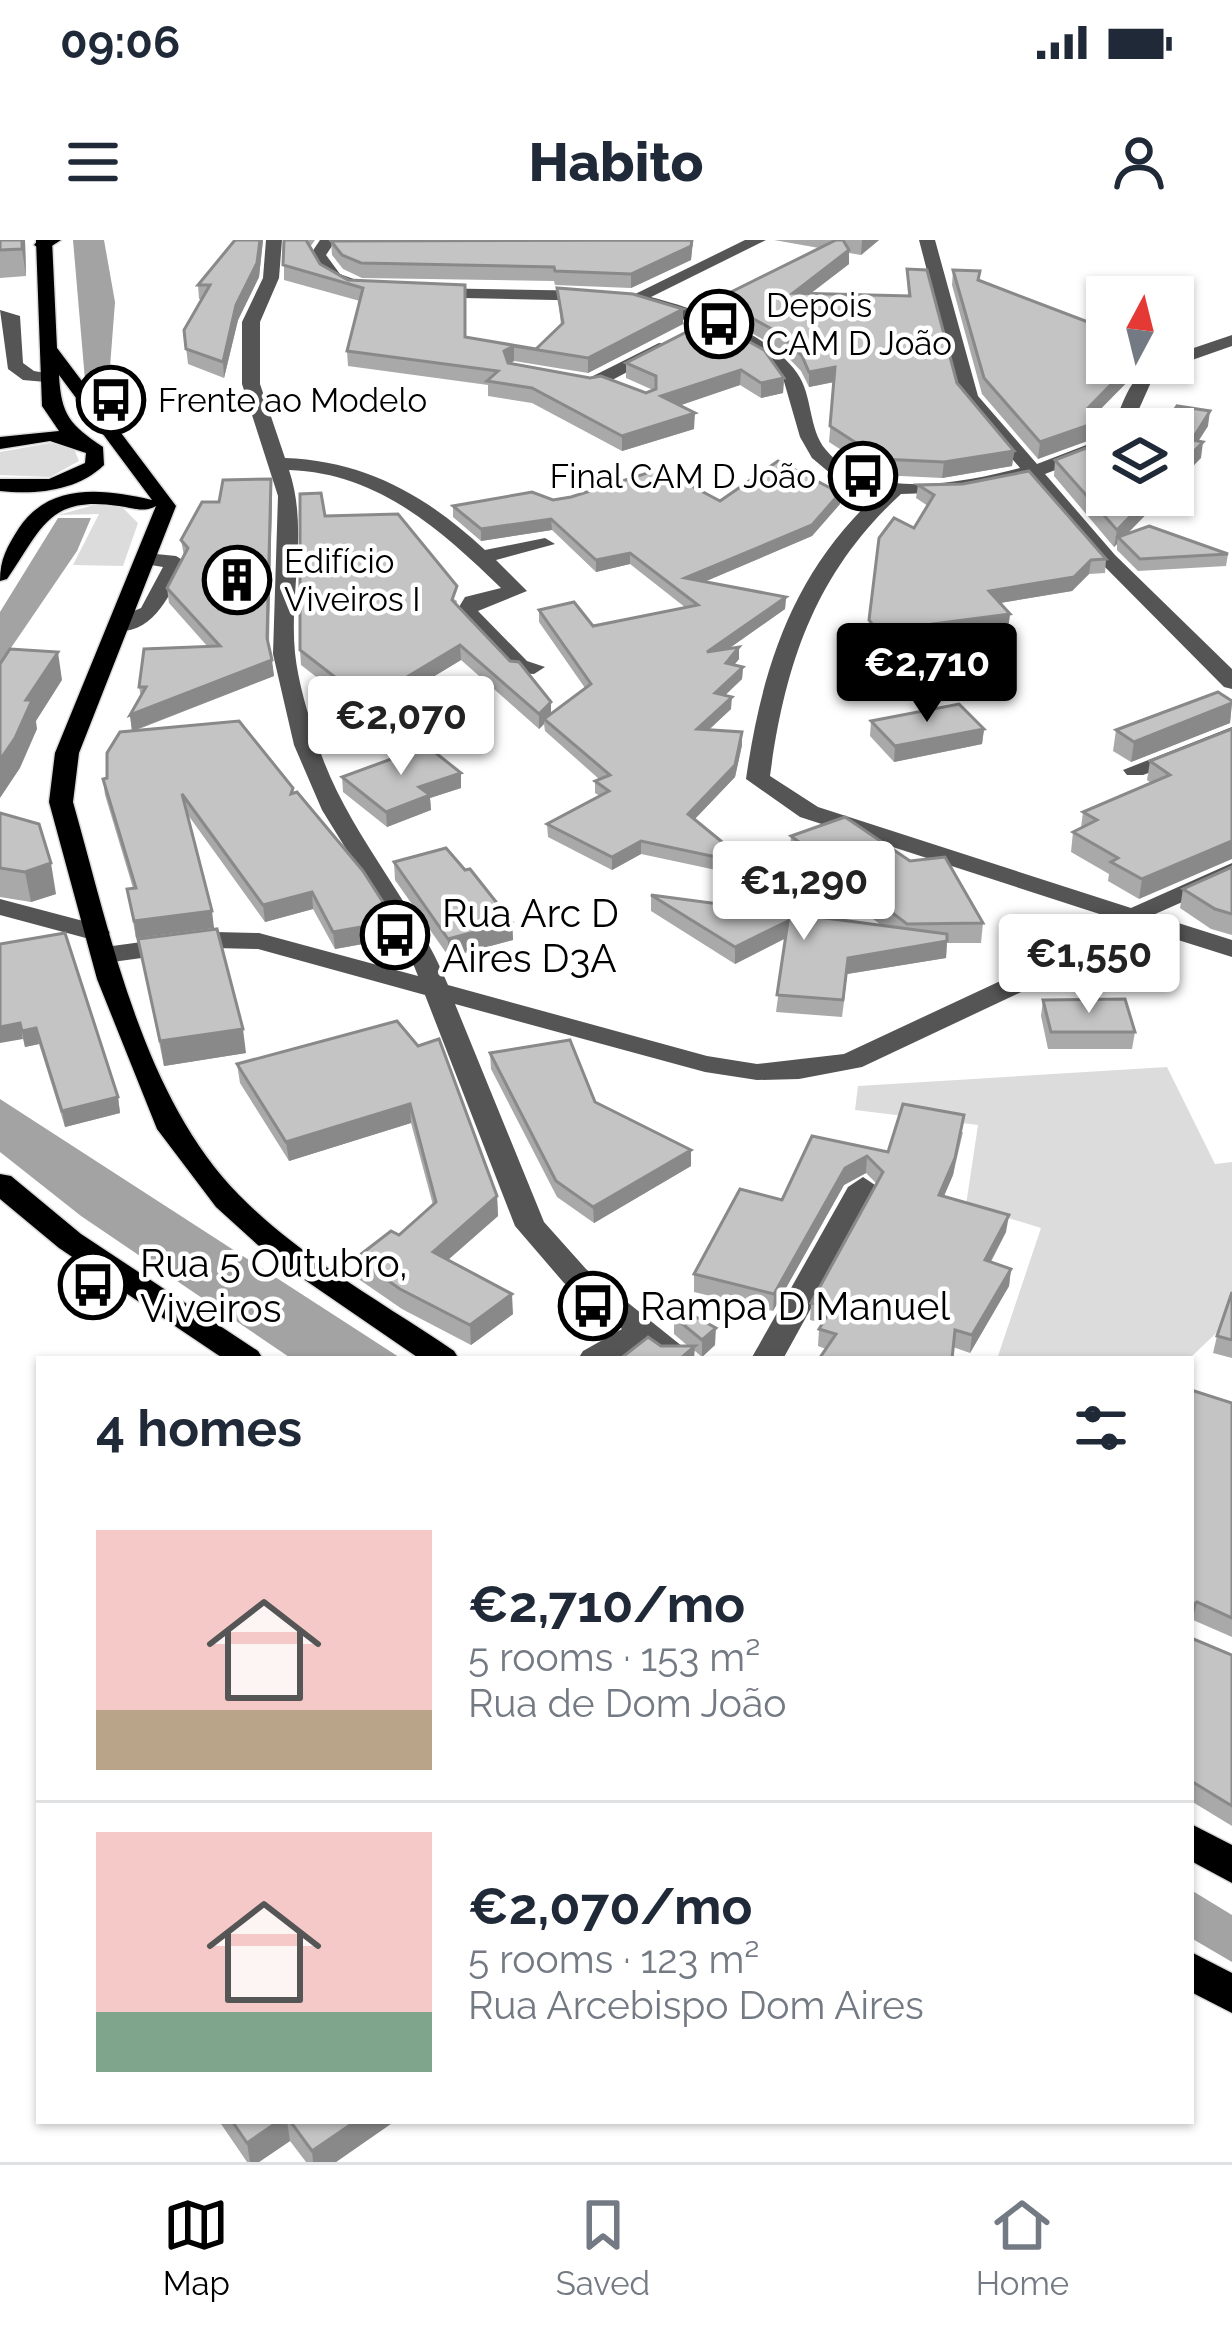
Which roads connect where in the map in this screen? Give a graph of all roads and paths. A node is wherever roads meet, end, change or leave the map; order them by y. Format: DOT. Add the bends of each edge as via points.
graph roads {
  1 [pos="274,240"];
  2 [pos="328,240"];
  3 [pos="758,240"];
  4 [pos="927,240"];
  5 [pos="46,242"];
  6 [pos="378,290"];
  7 [pos="398,292"];
  8 [pos="633,299"];
  9 [pos="0,314"];
  10 [pos="689,333"];
  11 [pos="1232,340"];
  12 [pos="51,352"];
  13 [pos="1194,353"];
  14 [pos="0,367"];
  15 [pos="553,377"];
  16 [pos="51,379"];
  17 [pos="600,379"];
  18 [pos="630,392"];
  19 [pos="50,406"];
  20 [pos="76,440"];
  21 [pos="3,442"];
  22 [pos="1086,451"];
  23 [pos="279,464"];
  24 [pos="94,465"];
  25 [pos="1034,470"];
  26 [pos="5,486"];
  27 [pos="895,489"];
  28 [pos="146,505"];
  29 [pos="34,520"];
  30 [pos="157,533"];
  31 [pos="545,544"];
  32 [pos="482,557"];
  33 [pos="146,559"];
  34 [pos="0,575"];
  35 [pos="118,626"];
  36 [pos="535,668"];
  37 [pos="1232,682"];
  38 [pos="1232,734"];
  39 [pos="1135,770"];
  40 [pos="1232,872"];
  41 [pos="85,889"];
  42 [pos="0,907"];
  43 [pos="42,915"];
  44 [pos="1133,919"];
  45 [pos="101,944"];
  46 [pos="1232,949"];
  47 [pos="431,985"];
  48 [pos="0,1183"];
  49 [pos="863,1187"];
  50 [pos="646,1335"];
  51 [pos="242,1356"];
  52 [pos="439,1356"];
  53 [pos="599,1356"];
  54 [pos="678,1356"];
  55 [pos="769,1356"];
  56 [pos="1194,1842"];
  57 [pos="1232,1866"];
  58 [pos="1194,1972"];
  59 [pos="1232,1994"];
  1 -- 23 [label="street" via="272,278 248,348 250,384"];
  2 -- 6 [label="street" via="318,255 323,268 344,283"];
  3 -- 8 [label="street"];
  4 -- 25 [label="street" via="969,397"];
  5 -- 12 [label="main road"];
  7 -- 8 [label="street"];
  8 -- 10 [label="street" via="673,308"];
  9 -- 16 [label="street" via="13,322 14,365"];
  10 -- 17 [label="street"];
  10 -- 27 [label="street" via="744,341 789,373 818,453"];
  11 -- 13 [label="street"];
  12 -- 16 [label="main road"];
  12 -- 30 [label="main road" via="154,484 166,506"];
  14 -- 19 [label="street"];
  15 -- 17 [label="street"];
  16 -- 19 [label="main road"];
  17 -- 18 [label="street"];
  19 -- 20 [label="main road"];
  19 -- 21 [label="main road"];
  20 -- 21 [label="main road"];
  20 -- 24 [label="main road" via="96,451"];
  22 -- 25 [label="street"];
  23 -- 32 [label="street" via="339,469 392,489 431,510"];
  23 -- 47 [label="street" via="288,496 284,653 306,745 334,810 419,946"];
  24 -- 26 [label="main road" via="61,482"];
  24 -- 28 [label="main road"];
  25 -- 27 [label="street" via="963,487"];
  25 -- 37 [label="street" via="1108,559"];
  26 -- 29 [label="main road" via="27,500"];
  27 -- 44 [label="street" via="869,509 787,645 770,694 758,779 809,812"];
  28 -- 29 [label="main road" via="64,502"];
  28 -- 30 [label="main road"];
  29 -- 34 [label="main road"];
  30 -- 33 [label="main road"];
  31 -- 32 [label="street"];
  32 -- 36 [label="street" via="516,591 472,602 467,612 522,668"];
  33 -- 35 [label="main road"];
  33 -- 35 [label="street" via="173,561 150,612"];
  35 -- 41 [label="main road" via="63,775 61,802"];
  38 -- 39 [label="street"];
  40 -- 44 [label="street"];
  41 -- 43 [label="street"];
  41 -- 45 [label="main road"];
  42 -- 43 [label="street"];
  43 -- 45 [label="street"];
  44 -- 46 [label="street"];
  44 -- 47 [label="street" via="1114,938 851,1061 799,1071 705,1064"];
  45 -- 47 [label="street" via="260,941"];
  45 -- 52 [label="main road" via="167,1123 226,1200 281,1249"];
  47 -- 50 [label="street" via="530,1226 574,1276"];
  48 -- 51 [label="main road" via="70,1241"];
  49 -- 55 [label="street"];
  50 -- 53 [label="street"];
  50 -- 54 [label="street"];
  56 -- 57 [label="main road"];
  58 -- 59 [label="main road"];
}
